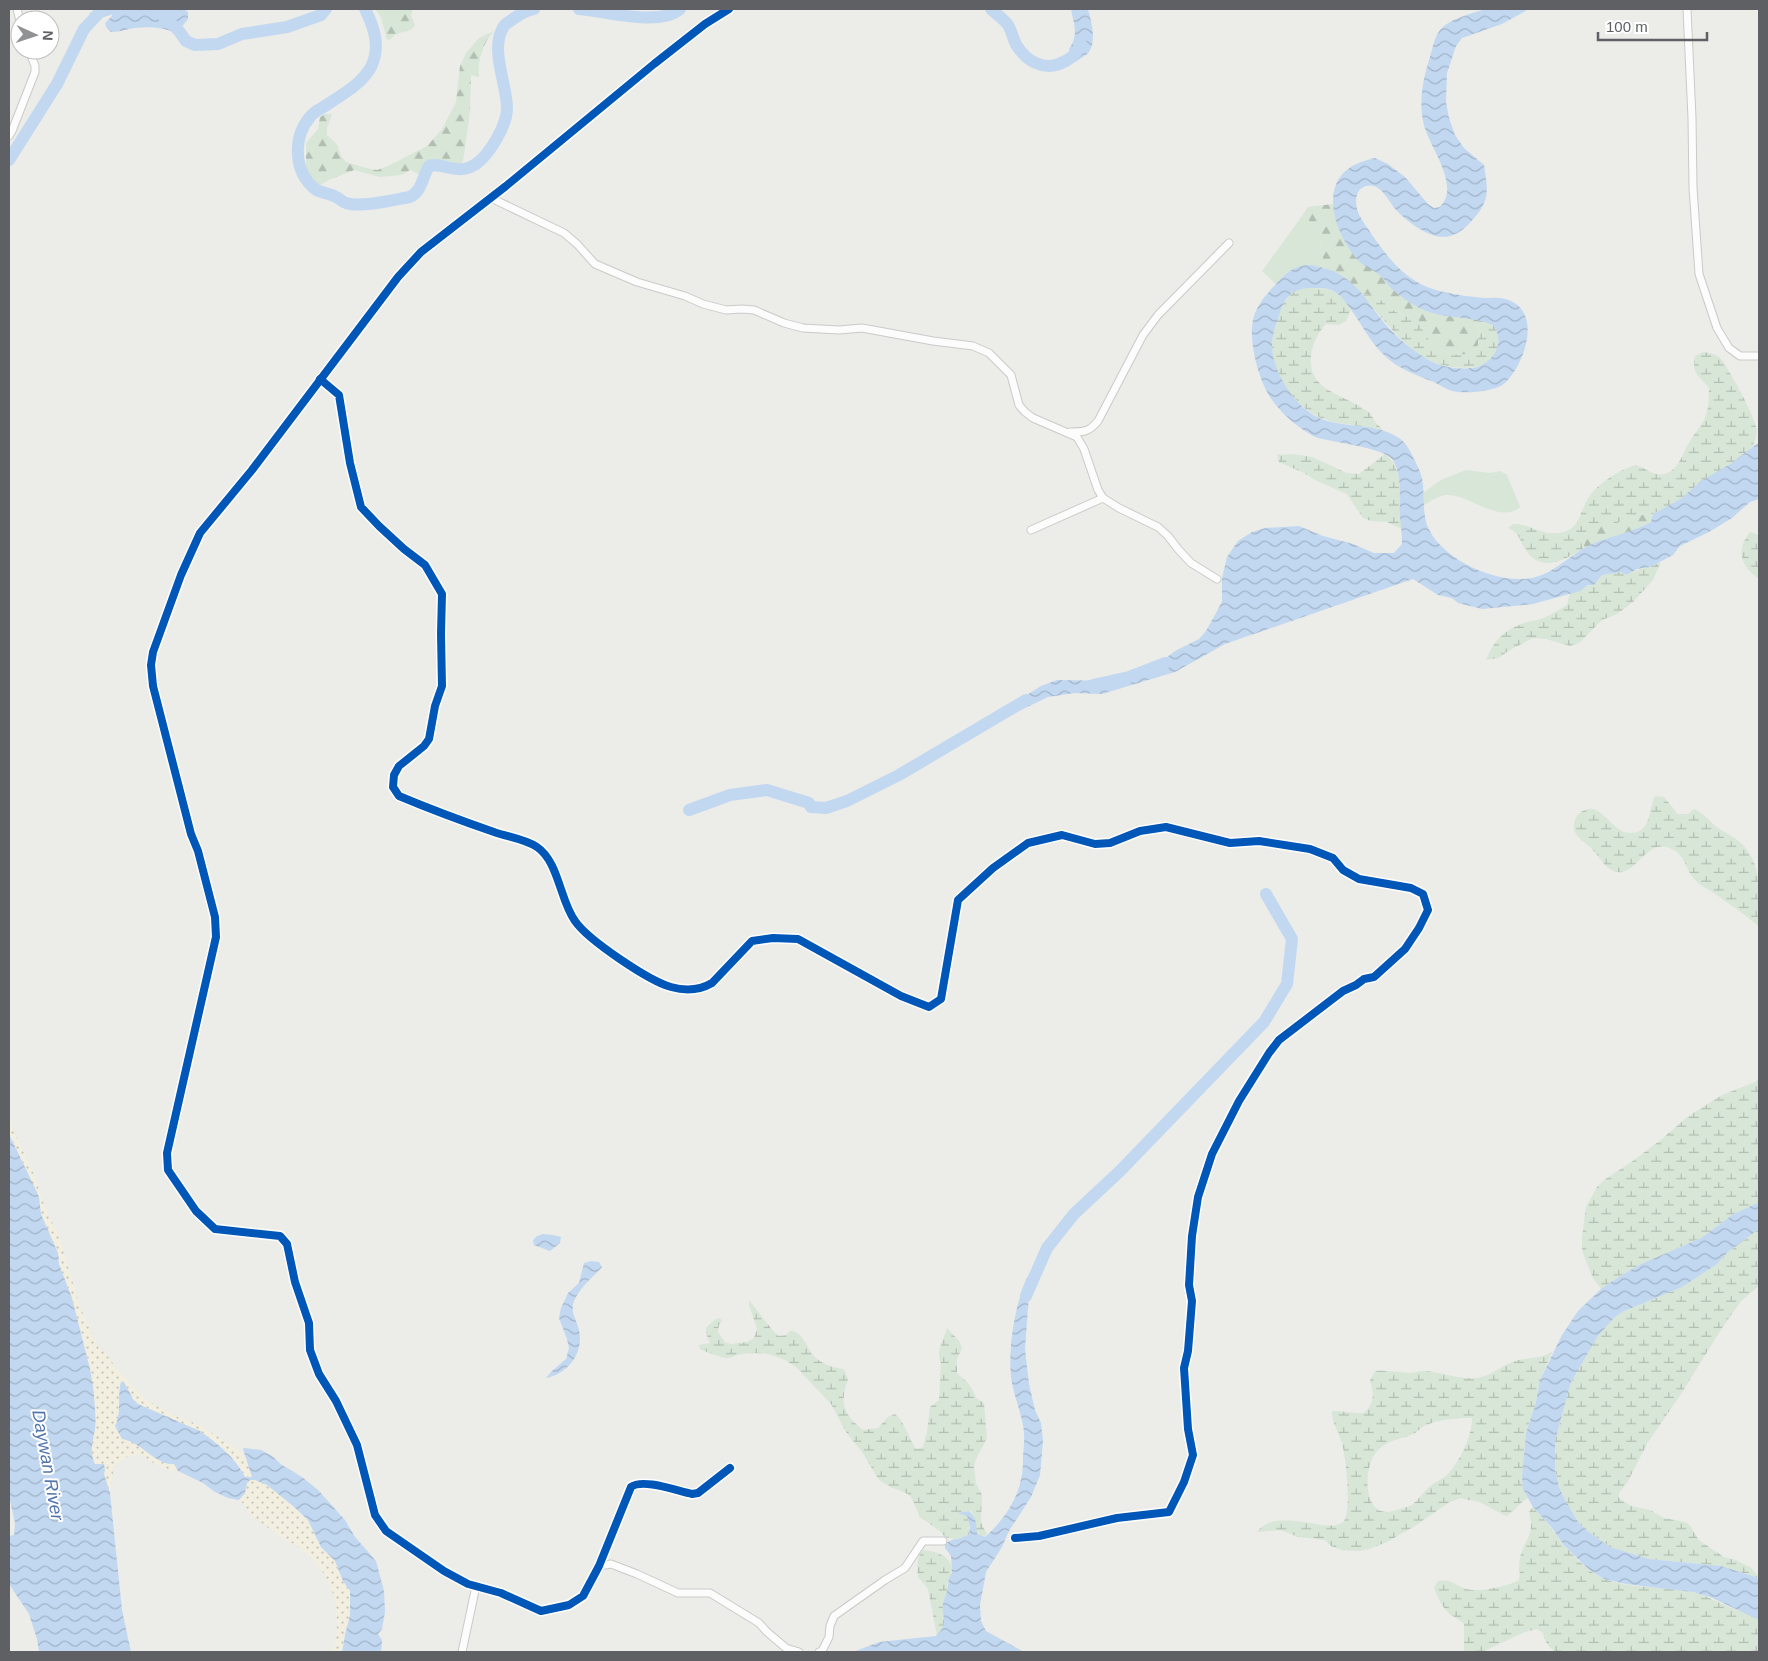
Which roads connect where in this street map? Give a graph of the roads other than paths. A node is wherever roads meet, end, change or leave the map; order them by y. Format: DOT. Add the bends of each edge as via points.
graph roads {
  1 [pos="729,9"];
  2 [pos="1687,9"];
  3 [pos="33,60"];
  4 [pos="9,136"];
  5 [pos="491,198"];
  6 [pos="1229,243"];
  7 [pos="1759,356"];
  8 [pos="320,380"];
  9 [pos="1069,432"];
  10 [pos="1103,498"];
  11 [pos="1031,530"];
  12 [pos="1216,579"];
  13 [pos="730,1468"];
  14 [pos="1015,1538"];
  15 [pos="943,1541"];
  16 [pos="599,1566"];
  17 [pos="476,1586"];
  18 [pos="462,1652"];
  19 [pos="798,1652"];
  20 [pos="819,1652"];
  1 -- 5 [label="street" via="654,64"];
  2 -- 7 [label="street" via="1699,274 1717,328 1728,348 1740,356"];
  3 -- 4 [label="street" via="35,72"];
  5 -- 8 [label="street" via="422,252 398,277"];
  5 -- 9 [label="street" via="564,233 595,264 703,304 726,310 754,310 803,328 862,328 979,348 989,353 1011,375 1019,405 1025,412"];
  6 -- 9 [label="street" via="1158,315 1143,335 1098,421 1084,432"];
  8 -- 14 [label="street" via="339,395 350,464 361,507 404,549 425,564 442,594 442,682 431,732 424,746 395,772 393,784 396,792 437,812 537,847 550,862 571,916 580,927 624,962 667,986 684,989 712,983 752,941 798,939 901,996 929,1007 941,999 958,900 993,868 1028,843 1062,835 1095,844 1110,843 1140,831 1166,827 1230,843 1259,841 1310,849 1333,858 1343,870 1359,879 1411,888 1423,894 1428,910 1405,948 1374,977 1364,979 1343,992 1279,1040 1268,1053 1238,1101 1212,1154 1198,1197 1188,1285 1192,1301 1184,1368 1193,1455 1169,1512 1117,1518 1039,1536"];
  8 -- 17 [label="street" via="200,533 181,575 151,664 153,686 190,834 198,851 215,917 216,937 167,1153 168,1170 196,1211 215,1229 280,1236 287,1244 309,1323 310,1350 356,1445 375,1515 386,1531 444,1571"];
  9 -- 10 [label="street" via="1078,437"];
  10 -- 11 [label="street"];
  10 -- 12 [label="street" via="1158,527 1191,563"];
  13 -- 16 [label="street" via="698,1493 692,1494 636,1483 631,1487"];
  15 -- 20 [label="street" via="923,1541 905,1568 834,1616 829,1637"];
  16 -- 17 [label="street" via="583,1596 568,1605 541,1611 502,1593"];
  16 -- 19 [label="street" via="611,1564 678,1593 710,1593 759,1623 786,1648"];
  17 -- 18 [label="street"];
}
